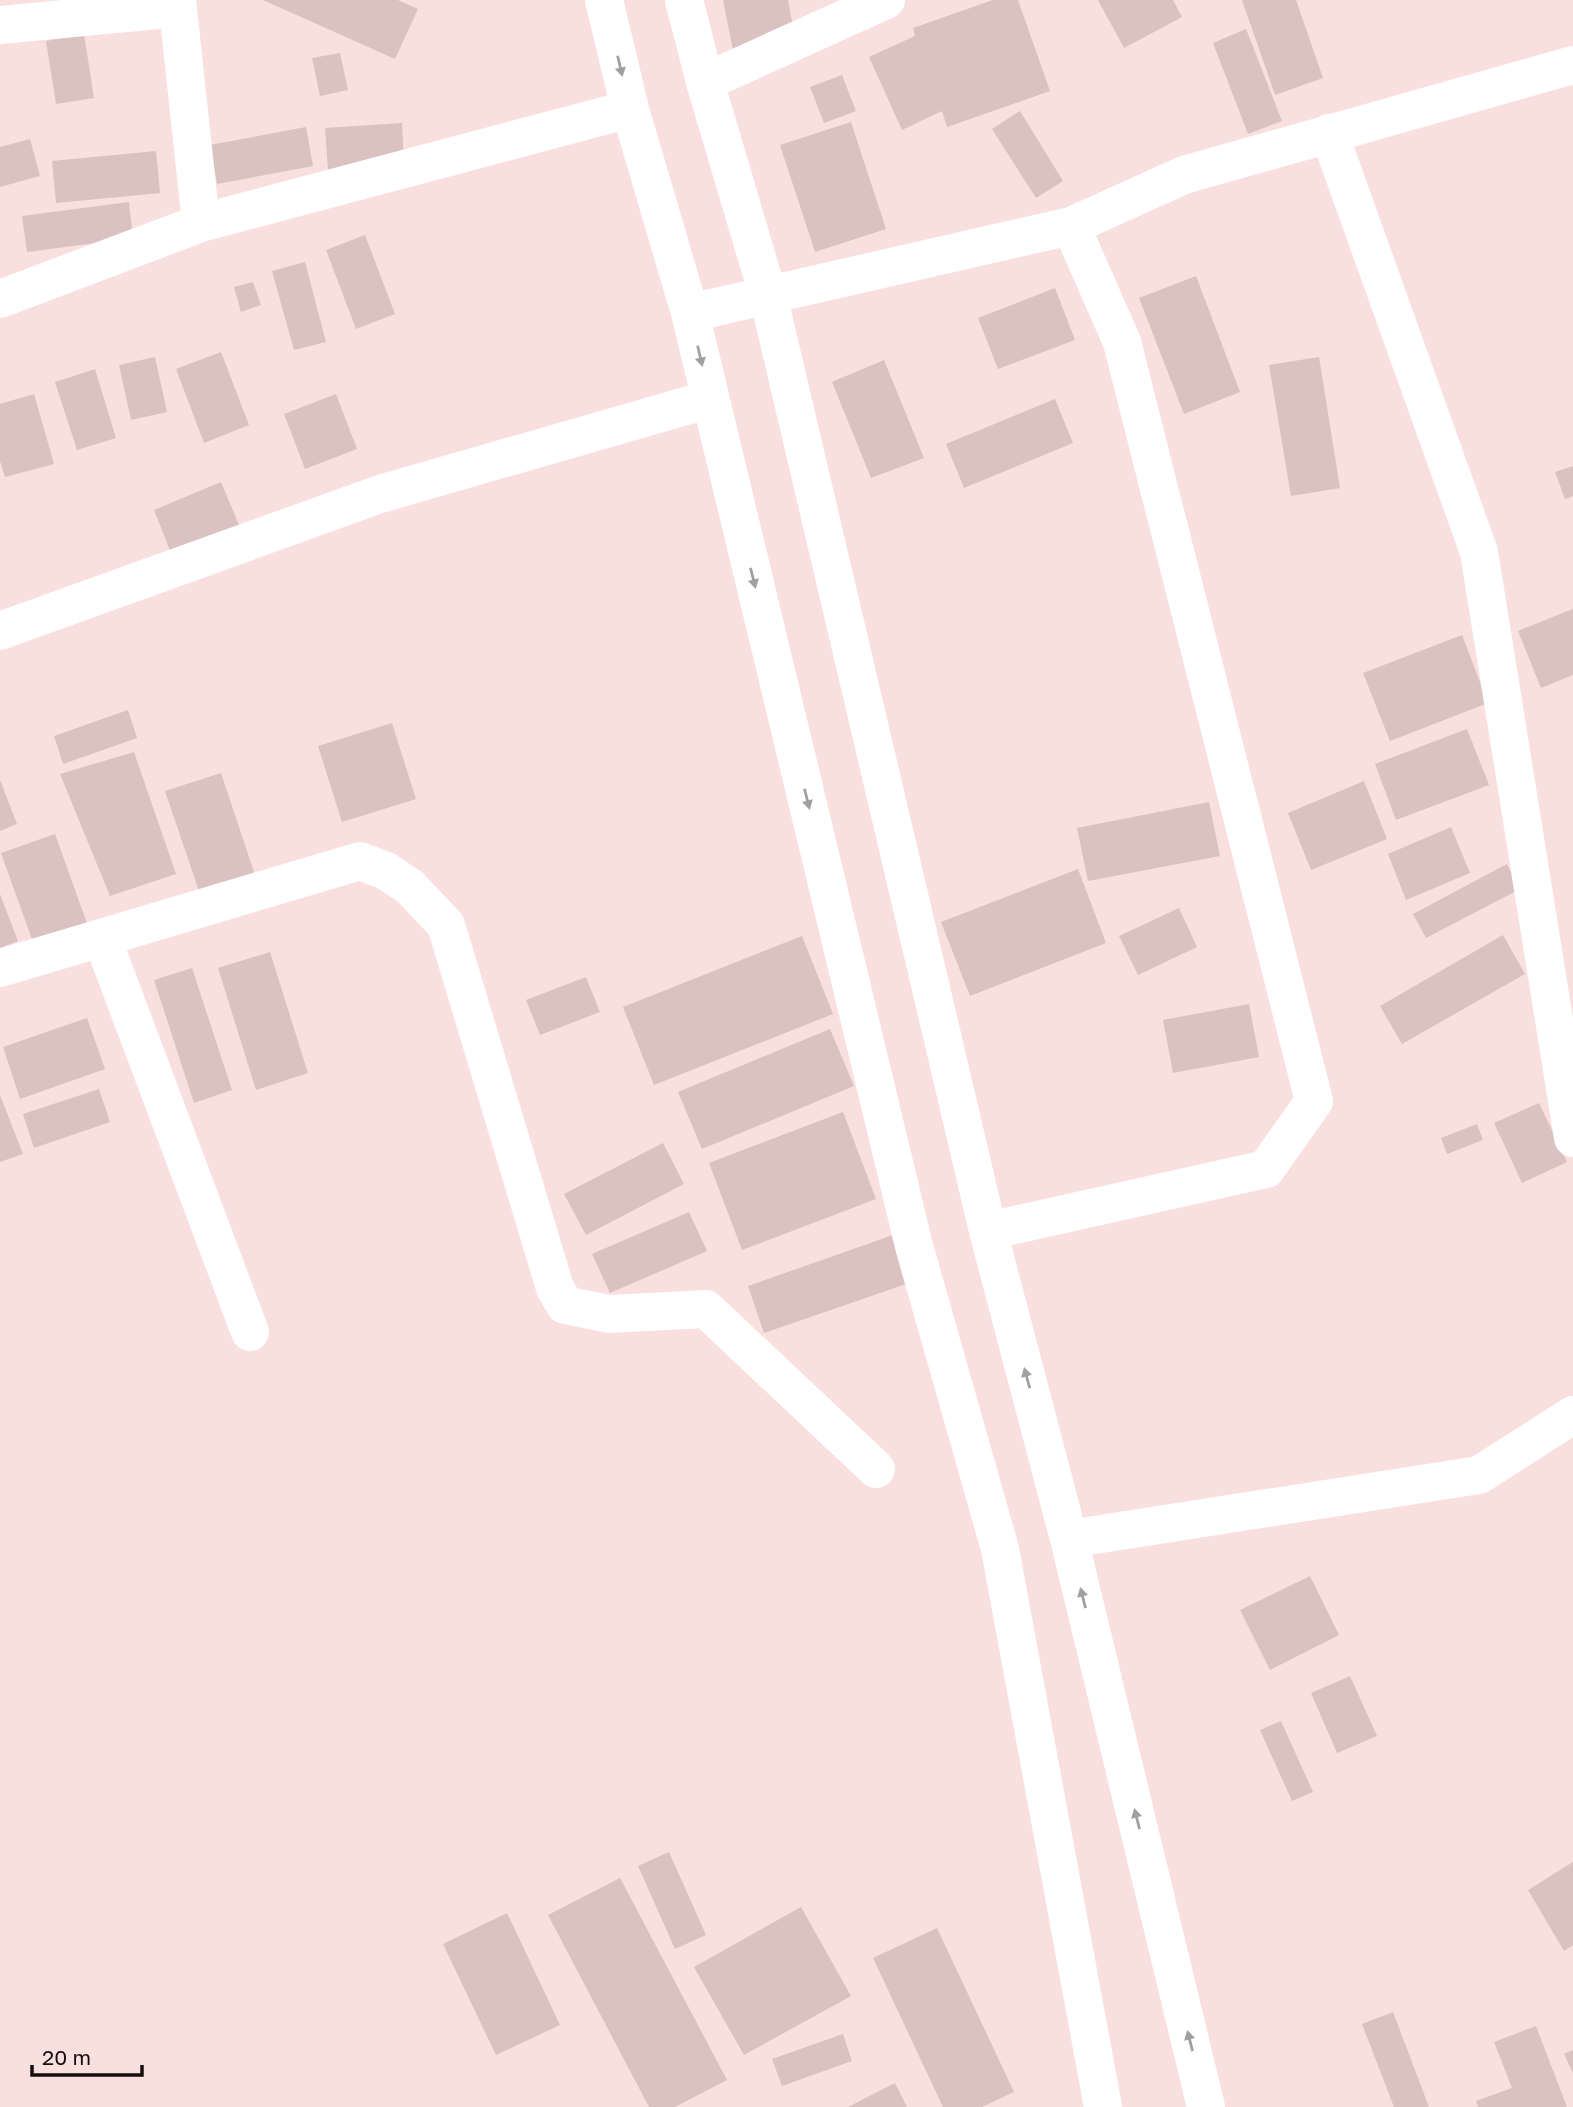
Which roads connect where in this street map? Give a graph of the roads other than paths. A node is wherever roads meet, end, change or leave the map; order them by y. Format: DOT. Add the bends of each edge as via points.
graph roads {
  1 [pos="604,0"];
  2 [pos="684,0"];
  3 [pos="886,0"];
  4 [pos="177,4"];
  5 [pos="0,25"];
  6 [pos="1573,65"];
  7 [pos="705,82"];
  8 [pos="630,109"];
  9 [pos="1329,133"];
  10 [pos="201,223"];
  11 [pos="1071,226"];
  12 [pos="768,295"];
  13 [pos="0,299"];
  14 [pos="690,313"];
  15 [pos="710,399"];
  16 [pos="0,631"];
  17 [pos="102,938"];
  18 [pos="0,968"];
  19 [pos="1573,1138"];
  20 [pos="988,1231"];
  21 [pos="250,1332"];
  22 [pos="1573,1415"];
  23 [pos="876,1469"];
  24 [pos="1069,1539"];
  25 [pos="1103,2107"];
  26 [pos="1206,2107"];
  1 -- 8 [label="street, one-way"];
  2 -- 7 [label="street"];
  3 -- 7 [label="street"];
  4 -- 5 [label="street"];
  4 -- 10 [label="street"];
  6 -- 9 [label="street"];
  7 -- 12 [label="street"];
  8 -- 10 [label="street"];
  8 -- 14 [label="street"];
  9 -- 11 [label="street" via="1184,175"];
  9 -- 19 [label="street" via="1479,552"];
  10 -- 13 [label="street"];
  11 -- 12 [label="street"];
  11 -- 20 [label="street" via="1122,342 1314,1101 1266,1169"];
  12 -- 14 [label="street"];
  12 -- 20 [label="street"];
  14 -- 15 [label="street, one-way"];
  15 -- 16 [label="street" via="380,494"];
  15 -- 25 [label="street, one-way" via="914,1245 1000,1549"];
  17 -- 18 [label="street"];
  17 -- 21 [label="street"];
  17 -- 23 [label="street" via="360,861 410,887 446,925 555,1288 565,1306 609,1314 706,1309"];
  24 -- 20 [label="street, one-way"];
  22 -- 24 [label="street" via="1479,1475"];
  26 -- 24 [label="street, one-way"];
}
